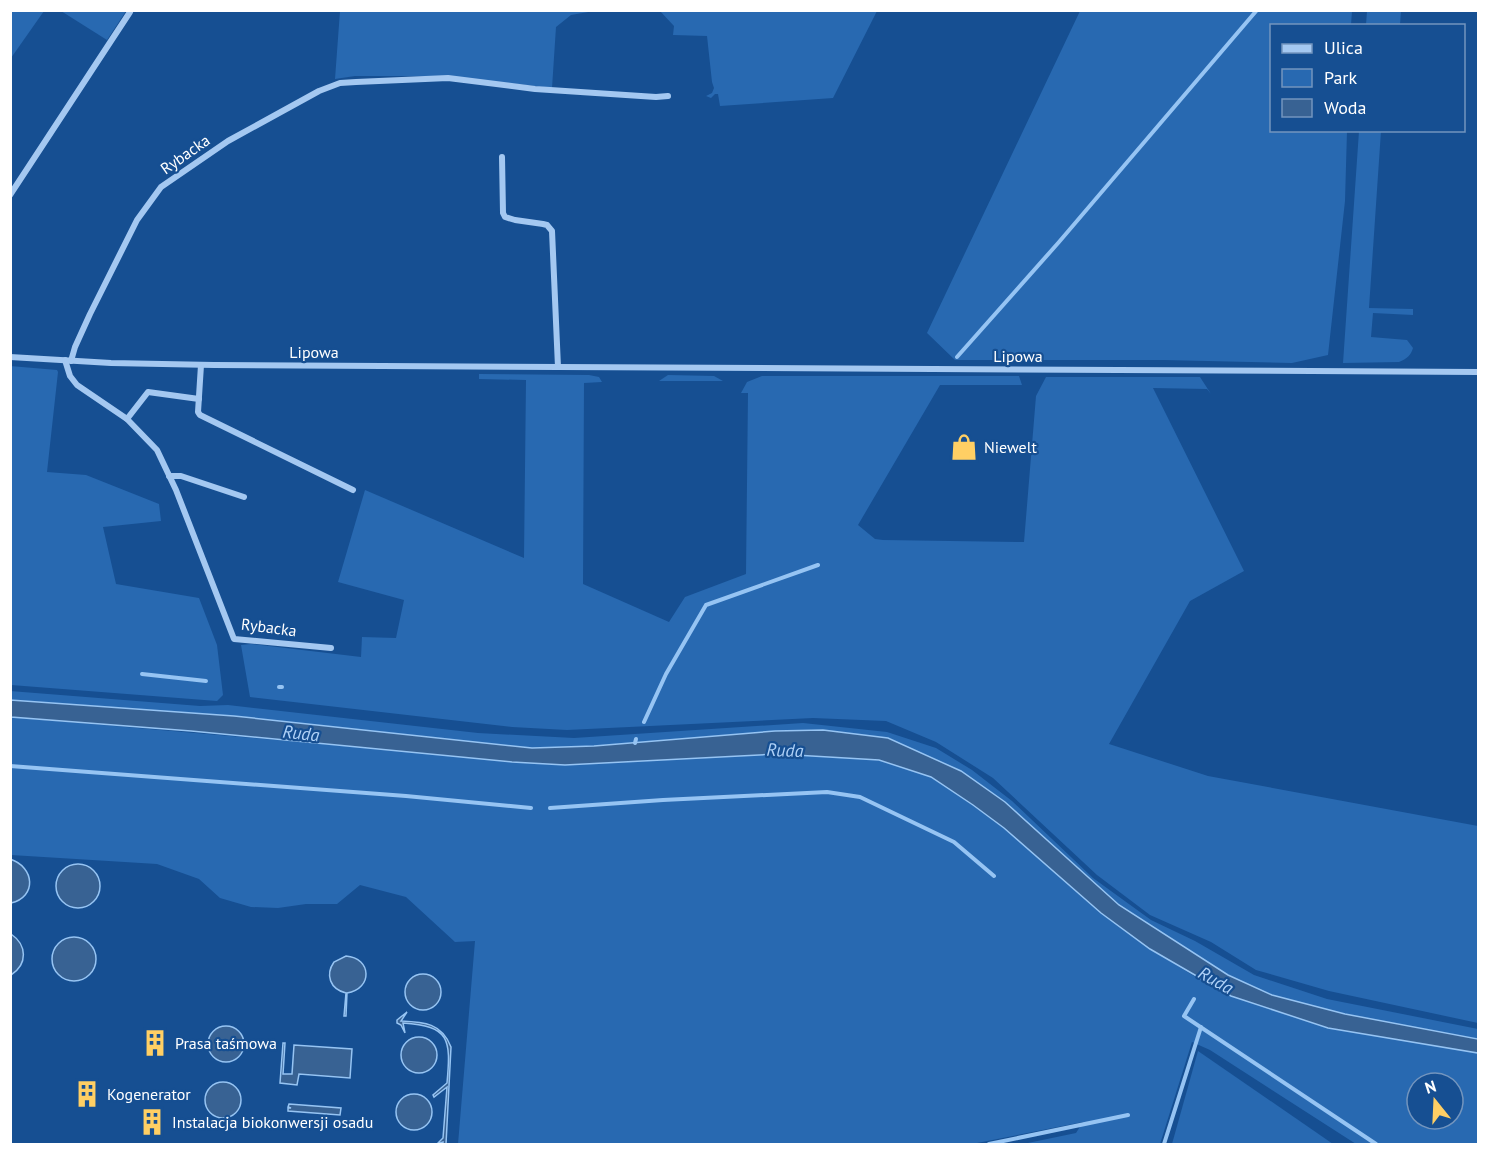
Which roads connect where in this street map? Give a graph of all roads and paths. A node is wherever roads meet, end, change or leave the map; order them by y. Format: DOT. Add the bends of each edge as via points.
graph roads {
  1 [pos="130,12"];
  2 [pos="668,96"];
  3 [pos="502,157"];
  4 [pos="10,195"];
  5 [pos="10,357"];
  6 [pos="68,361"];
  7 [pos="201,365"];
  8 [pos="558,368"];
  9 [pos="1479,372"];
  10 [pos="199,399"];
  11 [pos="127,420"];
  12 [pos="169,476"];
  13 [pos="353,490"];
  14 [pos="244,497"];
  15 [pos="331,648"];
  1 -- 4 [label="street"];
  2 -- 6 [label="street, Rybacka" via="556,91 448,78 340,83 319,91 228,141 161,187 137,220"];
  3 -- 8 [label="street" via="505,217 547,225 552,231"];
  5 -- 6 [label="street"];
  6 -- 7 [label="street, Lipowa"];
  6 -- 11 [label="street, Rybacka" via="70,376 77,385"];
  7 -- 8 [label="street, Lipowa"];
  7 -- 10 [label="street"];
  8 -- 9 [label="street, Lipowa"];
  10 -- 11 [label="street" via="148,392"];
  10 -- 13 [label="street" via="200,415"];
  11 -- 12 [label="street, Rybacka" via="151,443"];
  12 -- 14 [label="street" via="181,476"];
  12 -- 15 [label="street, Rybacka" via="234,639"];
}
